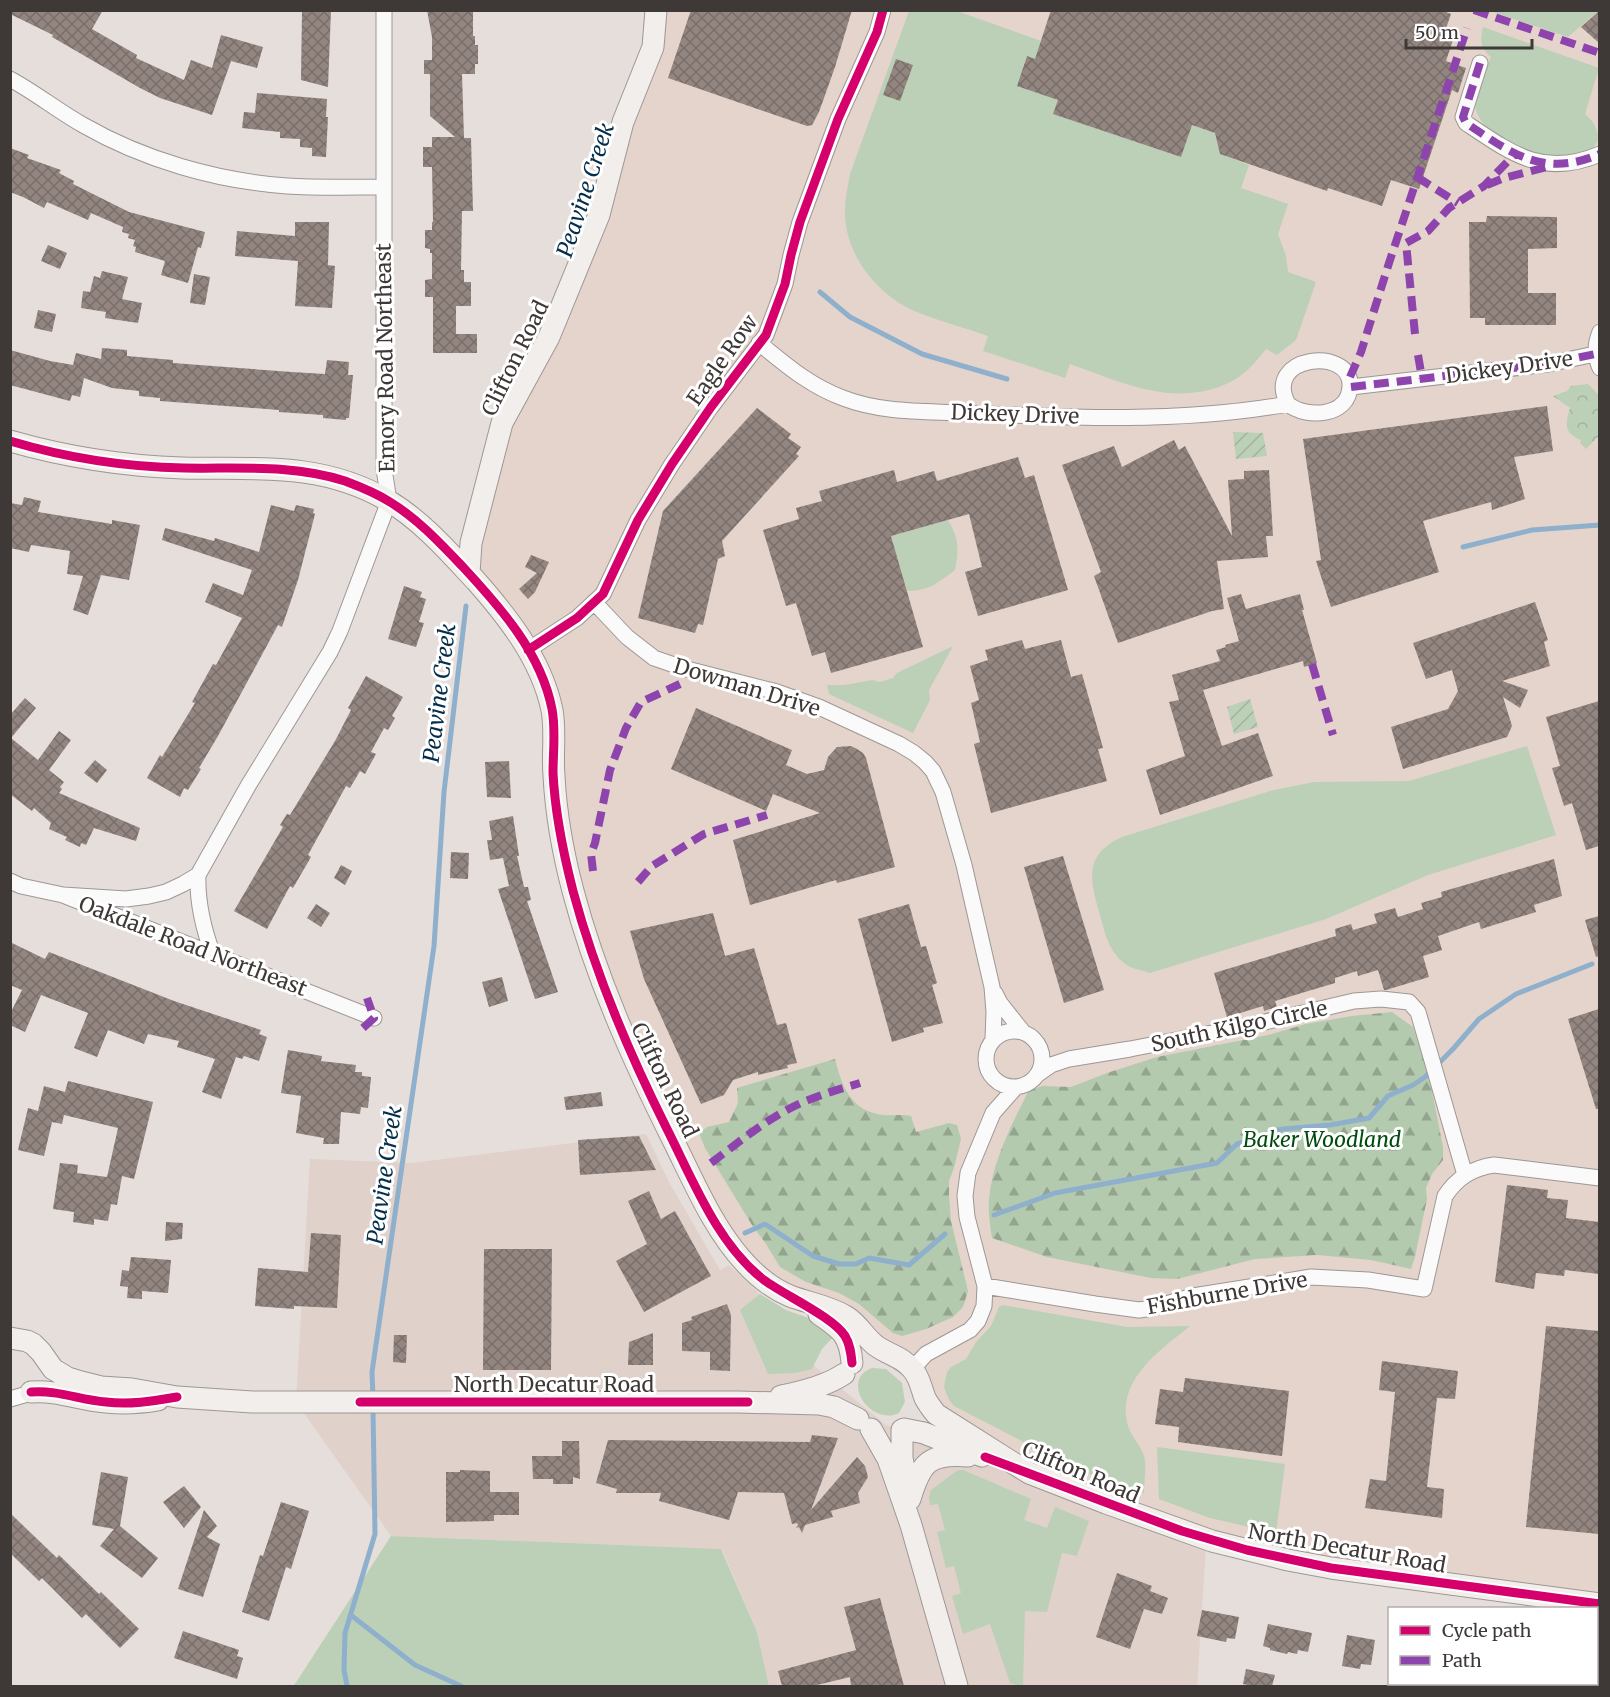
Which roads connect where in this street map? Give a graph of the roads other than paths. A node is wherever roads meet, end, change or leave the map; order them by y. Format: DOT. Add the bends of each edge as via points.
graph roads {
  1 [pos="384,10"];
  2 [pos="656,10"];
  3 [pos="883,10"];
  4 [pos="1480,63"];
  5 [pos="10,79"];
  6 [pos="1599,154"];
  7 [pos="383,187"];
  8 [pos="1599,332"];
  9 [pos="759,344"];
  10 [pos="1597,361"];
  11 [pos="1350,387"];
  12 [pos="1287,404"];
  13 [pos="10,441"];
  14 [pos="389,501"];
  15 [pos="490,596"];
  16 [pos="594,602"];
  17 [pos="533,658"];
  18 [pos="198,875"];
  19 [pos="10,881"];
  20 [pos="63,895"];
  21 [pos="213,955"];
  22 [pos="992,987"];
  23 [pos="374,1018"];
  24 [pos="1023,1032"];
  25 [pos="993,1039"];
  26 [pos="1042,1051"];
  27 [pos="1069,1059"];
  28 [pos="1038,1074"];
  29 [pos="1016,1087"];
  30 [pos="1465,1175"];
  31 [pos="1599,1178"];
  32 [pos="986,1286"];
  33 [pos="787,1295"];
  34 [pos="12,1339"];
  35 [pos="886,1352"];
  36 [pos="44,1358"];
  37 [pos="848,1368"];
  38 [pos="914,1371"];
  39 [pos="922,1390"];
  40 [pos="19,1395"];
  41 [pos="177,1397"];
  42 [pos="748,1402"];
  43 [pos="864,1424"];
  44 [pos="903,1430"];
  45 [pos="985,1457"];
  46 [pos="1029,1473"];
  47 [pos="910,1499"];
  48 [pos="911,1525"];
  49 [pos="1599,1604"];
  50 [pos="957,1686"];
  1 -- 7 [label="street, Emory Road Northeast"];
  2 -- 15 [label="main road, Clifton Road" via="653,47 623,122 599,215 549,338 502,423 471,543 469,573"];
  3 -- 9 [label="street, Eagle Row" via="833,131 800,222 783,292"];
  4 -- 6 [label="street" via="1462,117 1466,123 1491,141 1541,163 1573,163"];
  5 -- 7 [label="street" via="104,136 192,169 284,185"];
  7 -- 14 [label="street, Emory Road Northeast" via="384,469"];
  8 -- 10 [label="street" via="1595,346"];
  9 -- 12 [label="street, Dickey Drive" via="823,389 862,404 908,412 1168,416 1221,414"];
  9 -- 16 [label="street, Eagle Row" via="672,464 638,520 603,594"];
  10 -- 11 [label="street, Dickey Drive"];
  11 -- 12 [label="street, Dickey Drive" via="1345,401 1331,411 1306,413"];
  11 -- 12 [label="street" via="1350,377 1338,364 1320,360 1302,363 1285,378 1282,389"];
  13 -- 14 [label="main road" via="140,466 309,472 345,481"];
  14 -- 15 [label="main road" via="425,529"];
  14 -- 18 [label="street, Emory Road Northeast" via="330,652"];
  15 -- 17 [label="main road, Clifton Road"];
  16 -- 17 [label="street, Eagle Row"];
  16 -- 22 [label="street, Dowman Drive" via="627,637 654,658 819,707 899,744 925,762 943,792"];
  17 -- 33 [label="main road, Clifton Road" via="549,698 557,816 573,891 616,1020 712,1217 748,1266"];
  18 -- 20 [label="street" via="166,892 149,896 126,899"];
  18 -- 21 [label="street" via="199,907"];
  19 -- 20 [label="street, Oakdale Road Northeast"];
  20 -- 21 [label="street, Oakdale Road Northeast"];
  21 -- 23 [label="street, Oakdale Road Northeast"];
  22 -- 24 [label="street, Dowman Drive"];
  22 -- 25 [label="street, Dowman Drive"];
  24 -- 25 [label="street" via="1007,1031"];
  24 -- 26 [label="street, Dowman Drive" via="1033,1037"];
  25 -- 29 [label="street, Dowman Drive" via="987,1053 988,1069 998,1082"];
  26 -- 27 [label="street, South Kilgo Circle"];
  26 -- 28 [label="street" via="1043,1063"];
  27 -- 28 [label="street, South Kilgo Circle"];
  27 -- 30 [label="street, South Kilgo Circle" via="1248,1026 1354,1001 1381,999 1413,1007"];
  28 -- 29 [label="street" via="1031,1082"];
  29 -- 32 [label="street" via="993,1113 968,1173 967,1217"];
  30 -- 31 [label="street, Fishburne Drive" via="1494,1165"];
  30 -- 32 [label="street, Fishburne Drive" via="1445,1197 1424,1289 1368,1280 1311,1277 1193,1296 1139,1310"];
  32 -- 38 [label="street" via="978,1321 970,1330 927,1354"];
  33 -- 35 [label="main road, Clifton Road" via="839,1312"];
  33 -- 37 [label="main road" via="843,1333 849,1344"];
  34 -- 36 [label="main road, North Decatur Road" via="33,1344"];
  35 -- 37 [label="main road" via="866,1354"];
  35 -- 38 [label="main road, Clifton Road"];
  36 -- 40 [label="main road, North Decatur Road" via="43,1380 35,1389"];
  36 -- 41 [label="main road, North Decatur Road" via="61,1375 74,1380"];
  37 -- 42 [label="main road, North Decatur Road" via="836,1379 795,1393"];
  37 -- 43 [label="main road" via="842,1384 844,1399"];
  38 -- 39 [label="main road"];
  39 -- 44 [label="main road" via="915,1419"];
  39 -- 46 [label="main road" via="929,1406 945,1421"];
  40 -- 41 [label="main road, North Decatur Road" via="63,1393 131,1404"];
  41 -- 42 [label="main road, North Decatur Road" via="252,1402"];
  42 -- 43 [label="main road, North Decatur Road" via="819,1404 834,1407"];
  43 -- 44 [label="main road" via="887,1433"];
  43 -- 48 [label="main road" via="888,1459"];
  44 -- 45 [label="main road" via="924,1433"];
  44 -- 47 [label="main road" via="902,1458"];
  45 -- 46 [label="main road"];
  45 -- 47 [label="main road" via="940,1455 928,1461"];
  46 -- 49 [label="main road, Clifton Road" via="1212,1541 1288,1560"];
  47 -- 48 [label="main road"];
  48 -- 50 [label="main road"];
}
